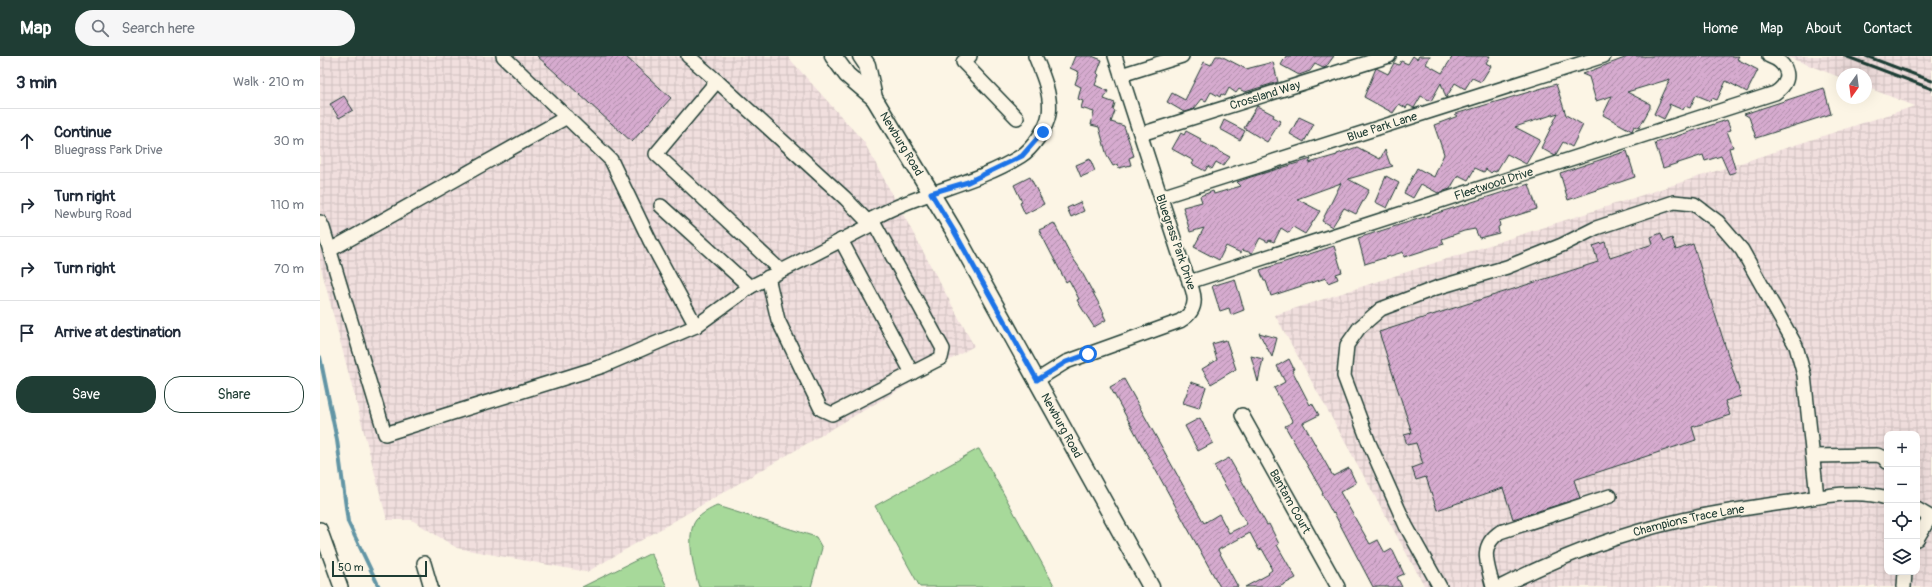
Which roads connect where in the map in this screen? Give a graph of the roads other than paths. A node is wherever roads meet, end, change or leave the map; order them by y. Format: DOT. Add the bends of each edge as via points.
graph roads {
  1 [pos="503,56"];
  2 [pos="688,56"];
  3 [pos="832,56"];
  4 [pos="861,56"];
  5 [pos="1035,56"];
  6 [pos="1115,56"];
  7 [pos="1182,56"];
  8 [pos="1389,56"];
  9 [pos="1604,56"];
  10 [pos="1770,56"];
  11 [pos="963,58"];
  12 [pos="1121,76"];
  13 [pos="717,81"];
  14 [pos="874,98"];
  15 [pos="567,117"];
  16 [pos="1017,118"];
  17 [pos="1141,134"];
  18 [pos="931,193"];
  19 [pos="1161,197"];
  20 [pos="661,206"];
  21 [pos="320,222"];
  22 [pos="871,222"];
  23 [pos="841,240"];
  24 [pos="330,250"];
  25 [pos="781,271"];
  26 [pos="768,277"];
  27 [pos="1189,282"];
  28 [pos="750,287"];
  29 [pos="696,326"];
  30 [pos="912,373"];
  31 [pos="1037,380"];
  32 [pos="1242,415"];
  33 [pos="1813,456"];
  34 [pos="1884,458"];
  35 [pos="1610,496"];
  36 [pos="1818,497"];
  37 [pos="1884,497"];
  38 [pos="1920,511"];
  39 [pos="1931,518"];
  40 [pos="320,529"];
  41 [pos="1920,534"];
  42 [pos="424,563"];
  43 [pos="341,587"];
  44 [pos="431,587"];
  45 [pos="1151,587"];
  46 [pos="1338,587"];
  47 [pos="1440,587"];
  48 [pos="1494,587"];
  49 [pos="1500,587"];
  1 -- 15 [label="street"];
  2 -- 13 [label="street"];
  3 -- 14 [label="main road, Newburg Road" via="847,75"];
  4 -- 14 [label="main road, Newburg Road" via="867,65"];
  5 -- 18 [label="street" via="1046,82 1050,114 1043,132 1022,156 968,182"];
  6 -- 12 [label="street, Bluegrass Park Drive"];
  7 -- 12 [label="street"];
  8 -- 17 [label="street, Crossland Way"];
  9 -- 19 [label="street, Blue Park Lane"];
  10 -- 27 [label="street, Fleetwood Drive" via="1781,63 1788,79 1782,88 1766,97"];
  11 -- 16 [label="street"];
  12 -- 17 [label="street, Bluegrass Park Drive"];
  13 -- 22 [label="street"];
  13 -- 25 [label="street" via="656,154"];
  14 -- 18 [label="main road, Newburg Road"];
  15 -- 24 [label="street"];
  15 -- 29 [label="street" via="611,160 650,241"];
  17 -- 19 [label="street, Bluegrass Park Drive"];
  18 -- 22 [label="street" via="891,208"];
  18 -- 31 [label="main road, Newburg Road"];
  19 -- 27 [label="street, Bluegrass Park Drive"];
  20 -- 28 [label="street"];
  21 -- 24 [label="street"];
  22 -- 23 [label="street"];
  22 -- 30 [label="street" via="943,349 941,358"];
  23 -- 25 [label="street"];
  23 -- 30 [label="street"];
  24 -- 29 [label="street" via="385,434 603,366"];
  25 -- 26 [label="street"];
  26 -- 28 [label="street"];
  26 -- 30 [label="street" via="778,320 821,409 832,414"];
  27 -- 31 [label="street, Bluegrass Park Drive" via="1194,302 1188,317 1066,362"];
  28 -- 29 [label="street"];
  31 -- 45 [label="main road, Newburg Road"];
  32 -- 46 [label="street, Bantam Court"];
  33 -- 34 [label="street" via="1877,455"];
  33 -- 36 [label="street"];
  33 -- 47 [label="street" via="1804,375 1796,346 1742,250 1718,222 1694,204 1674,202 1638,212 1507,267 1436,288 1381,309 1359,328 1347,345 1344,376 1369,443 1406,526"];
  35 -- 48 [label="street" via="1500,532 1490,538 1486,556"];
  36 -- 37 [label="street, Champions Trace Lane" via="1853,493"];
  36 -- 49 [label="street, Champions Trace Lane" via="1712,514 1646,529 1568,555"];
  38 -- 39 [label="street"];
  39 -- 41 [label="street"];
  40 -- 43 [label="street"];
  42 -- 44 [label="street"];
}
